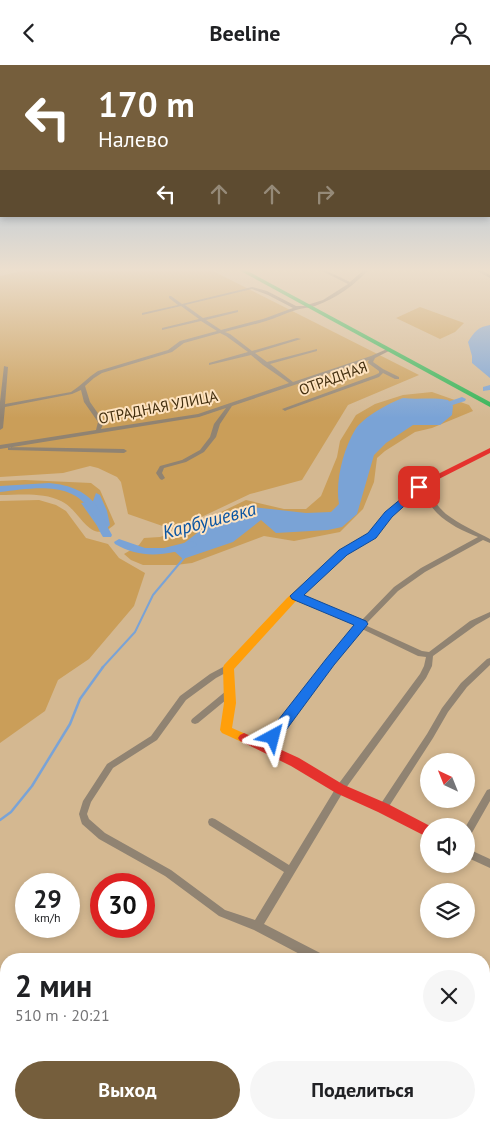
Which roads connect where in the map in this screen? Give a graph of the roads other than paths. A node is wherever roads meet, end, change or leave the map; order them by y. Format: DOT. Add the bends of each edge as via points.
graph roads {
  1 [pos="203,319"];
  2 [pos="269,319"];
  3 [pos="333,319"];
  4 [pos="335,319"];
  5 [pos="164,329"];
  6 [pos="221,332"];
  7 [pos="299,339"];
  8 [pos="315,350"];
  9 [pos="387,350"];
  10 [pos="252,354"];
  11 [pos="373,357"];
  12 [pos="265,363"];
  13 [pos="211,364"];
  14 [pos="6,367"];
  15 [pos="381,369"];
  16 [pos="397,378"];
  17 [pos="293,384"];
  18 [pos="83,387"];
  19 [pos="490,400"];
  20 [pos="2,405"];
  21 [pos="490,405"];
  22 [pos="230,406"];
  23 [pos="285,409"];
  24 [pos="0,428"];
  25 [pos="98,431"];
  26 [pos="0,448"];
  27 [pos="490,450"];
  28 [pos="124,451"];
  29 [pos="162,478"];
  30 [pos="419,487"];
  31 [pos="486,539"];
  32 [pos="296,596"];
  33 [pos="490,614"];
  34 [pos="361,625"];
  35 [pos="430,655"];
  36 [pos="490,661"];
  37 [pos="228,668"];
  38 [pos="229,693"];
  39 [pos="195,721"];
  40 [pos="265,747"];
  41 [pos="340,789"];
  42 [pos="490,793"];
  43 [pos="383,808"];
  44 [pos="475,819"];
  45 [pos="212,822"];
  46 [pos="420,827"];
  47 [pos="475,856"];
  48 [pos="490,864"];
  49 [pos="291,871"];
  50 [pos="257,926"];
  51 [pos="309,953"];
  1 -- 5 [label="street"];
  1 -- 6 [label="street"];
  2 -- 6 [label="street"];
  3 -- 9 [label="main road"];
  4 -- 19 [label="main road"];
  6 -- 10 [label="street"];
  6 -- 18 [label="street" via="182,342 170,351 100,372 91,376"];
  7 -- 10 [label="street"];
  8 -- 12 [label="street"];
  9 -- 11 [label="street, ОТРАДНАЯ"];
  9 -- 21 [label="main road"];
  10 -- 12 [label="street"];
  10 -- 13 [label="street"];
  11 -- 15 [label="street, ОТРАДНАЯ" via="371,364"];
  11 -- 17 [label="street, ОТРАДНАЯ УЛИЦА"];
  12 -- 17 [label="street"];
  14 -- 20 [label="street"];
  15 -- 16 [label="street"];
  15 -- 23 [label="street, ОТРАДНАЯ" via="377,376"];
  17 -- 22 [label="street, ОТРАДНАЯ УЛИЦА"];
  18 -- 20 [label="street" via="72,393"];
  18 -- 25 [label="street" via="87,401 101,422"];
  20 -- 24 [label="street"];
  22 -- 25 [label="street, ОТРАДНАЯ УЛИЦА" via="199,415"];
  22 -- 29 [label="street" via="202,451 184,461 162,467 159,473"];
  25 -- 26 [label="street, ОТРАДНАЯ УЛИЦА"];
  26 -- 28 [label="street"];
  27 -- 30 [label="main road" via="429,478"];
  30 -- 31 [label="street" via="430,495 443,515"];
  30 -- 32 [label="main road" via="388,515 372,535 343,553"];
  31 -- 34 [label="street" via="402,583"];
  32 -- 34 [label="street"];
  32 -- 37 [label="main road"];
  33 -- 35 [label="street"];
  34 -- 35 [label="street" via="421,654"];
  34 -- 40 [label="street"];
  35 -- 41 [label="street" via="423,676"];
  36 -- 43 [label="street" via="464,685 445,710"];
  37 -- 38 [label="main road"];
  37 -- 50 [label="street" via="178,703 154,739 116,761 98,782 83,814 85,821 102,836 168,873 222,913"];
  38 -- 39 [label="street"];
  38 -- 40 [label="main road" via="226,730"];
  40 -- 41 [label="main road"];
  41 -- 43 [label="main road"];
  41 -- 49 [label="street"];
  42 -- 44 [label="street"];
  43 -- 46 [label="main road"];
  45 -- 49 [label="street"];
  47 -- 48 [label="street"];
  49 -- 50 [label="street"];
  50 -- 51 [label="street"];
}
